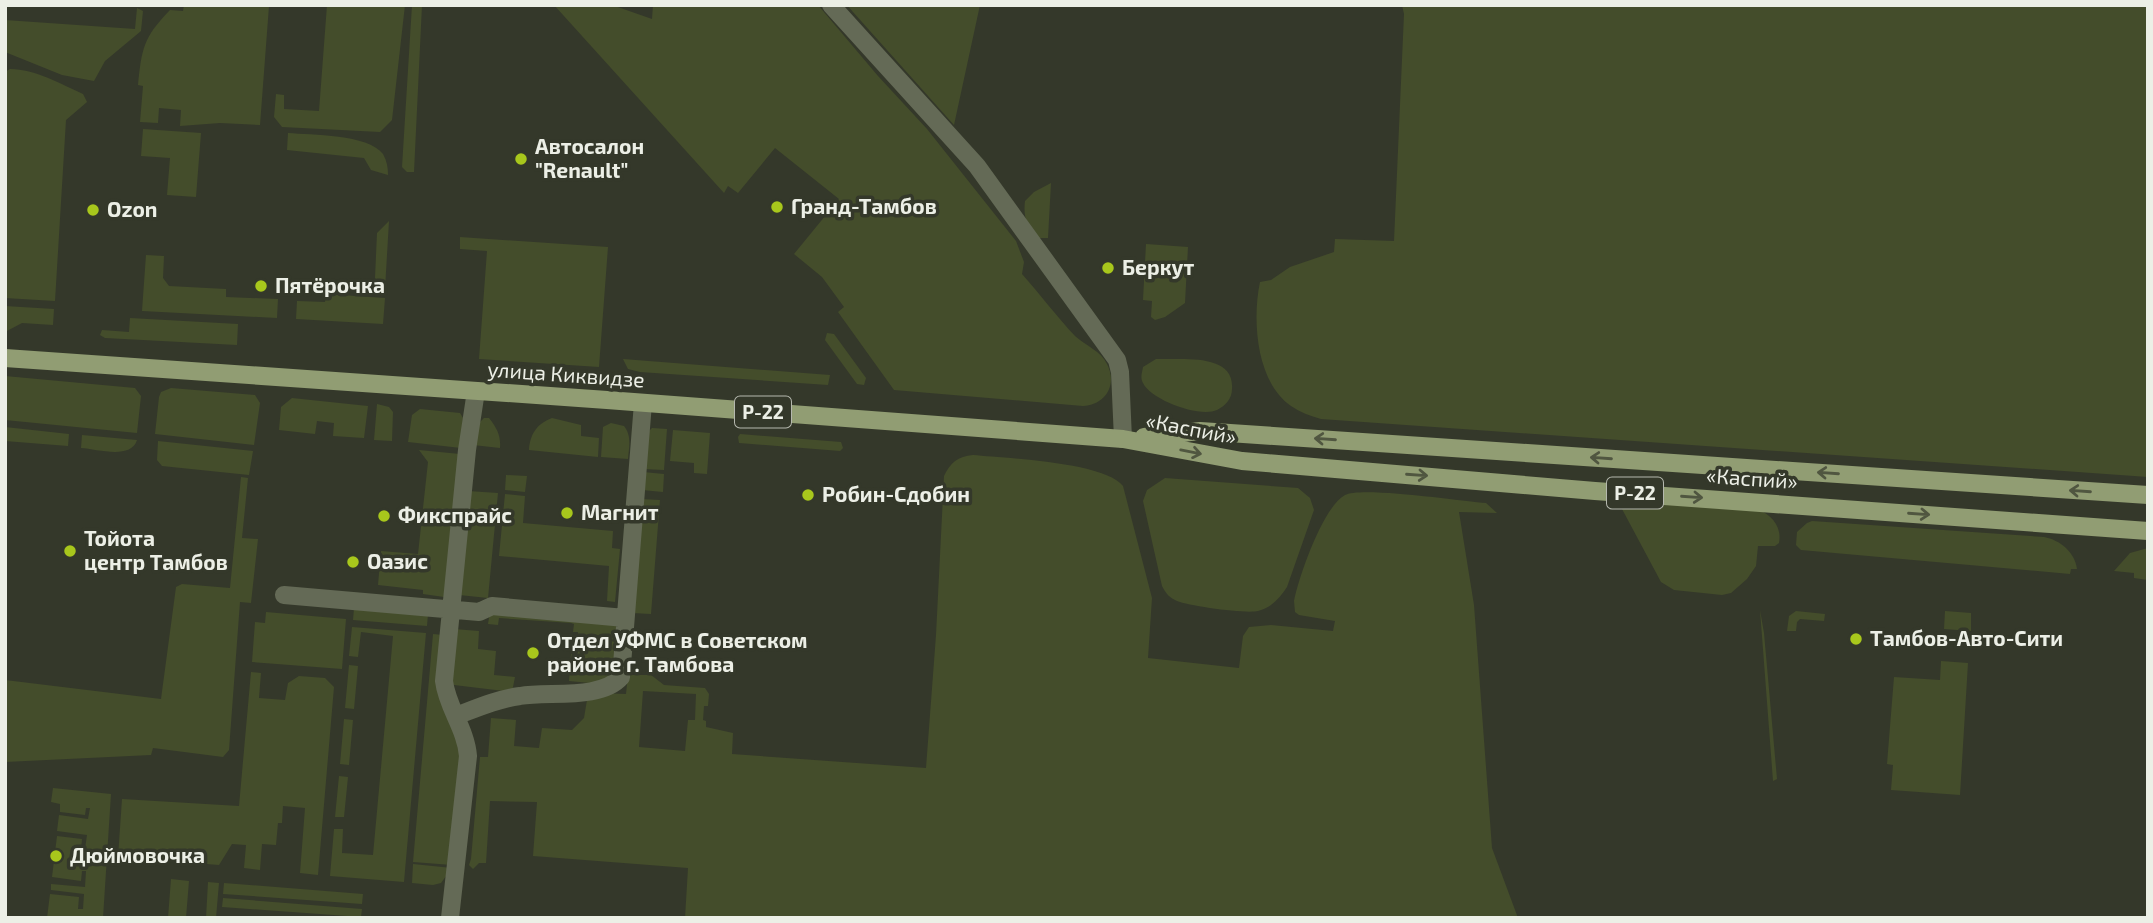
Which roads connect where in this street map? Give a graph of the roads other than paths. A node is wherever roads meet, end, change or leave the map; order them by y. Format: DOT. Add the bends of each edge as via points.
graph roads {
  1 [pos="831,5"];
  2 [pos="5,358"];
  3 [pos="476,391"];
  4 [pos="643,403"];
  5 [pos="1124,439"];
  6 [pos="2148,495"];
  7 [pos="2148,531"];
  8 [pos="284,596"];
  9 [pos="451,609"];
  10 [pos="625,618"];
  11 [pos="456,716"];
  12 [pos="450,918"];
  1 -- 5 [label="street" via="976,166 1117,360"];
  2 -- 3 [label="main road, улица Киквидзе / Р-22"];
  3 -- 4 [label="main road, улица Киквидзе / Р-22"];
  3 -- 9 [label="street"];
  4 -- 5 [label="main road, улица Киквидзе / Р-22"];
  4 -- 10 [label="street"];
  6 -- 5 [label="main road, «Каспий» / Р-22, one-way" via="1200,431"];
  5 -- 7 [label="main road, «Каспий» / Р-22, one-way" via="1242,461"];
  8 -- 9 [label="street"];
  9 -- 10 [label="street" via="479,611 492,606"];
  9 -- 11 [label="street" via="444,681"];
  10 -- 11 [label="street" via="624,671 611,685 501,700"];
  11 -- 12 [label="street" via="468,756"];
}
